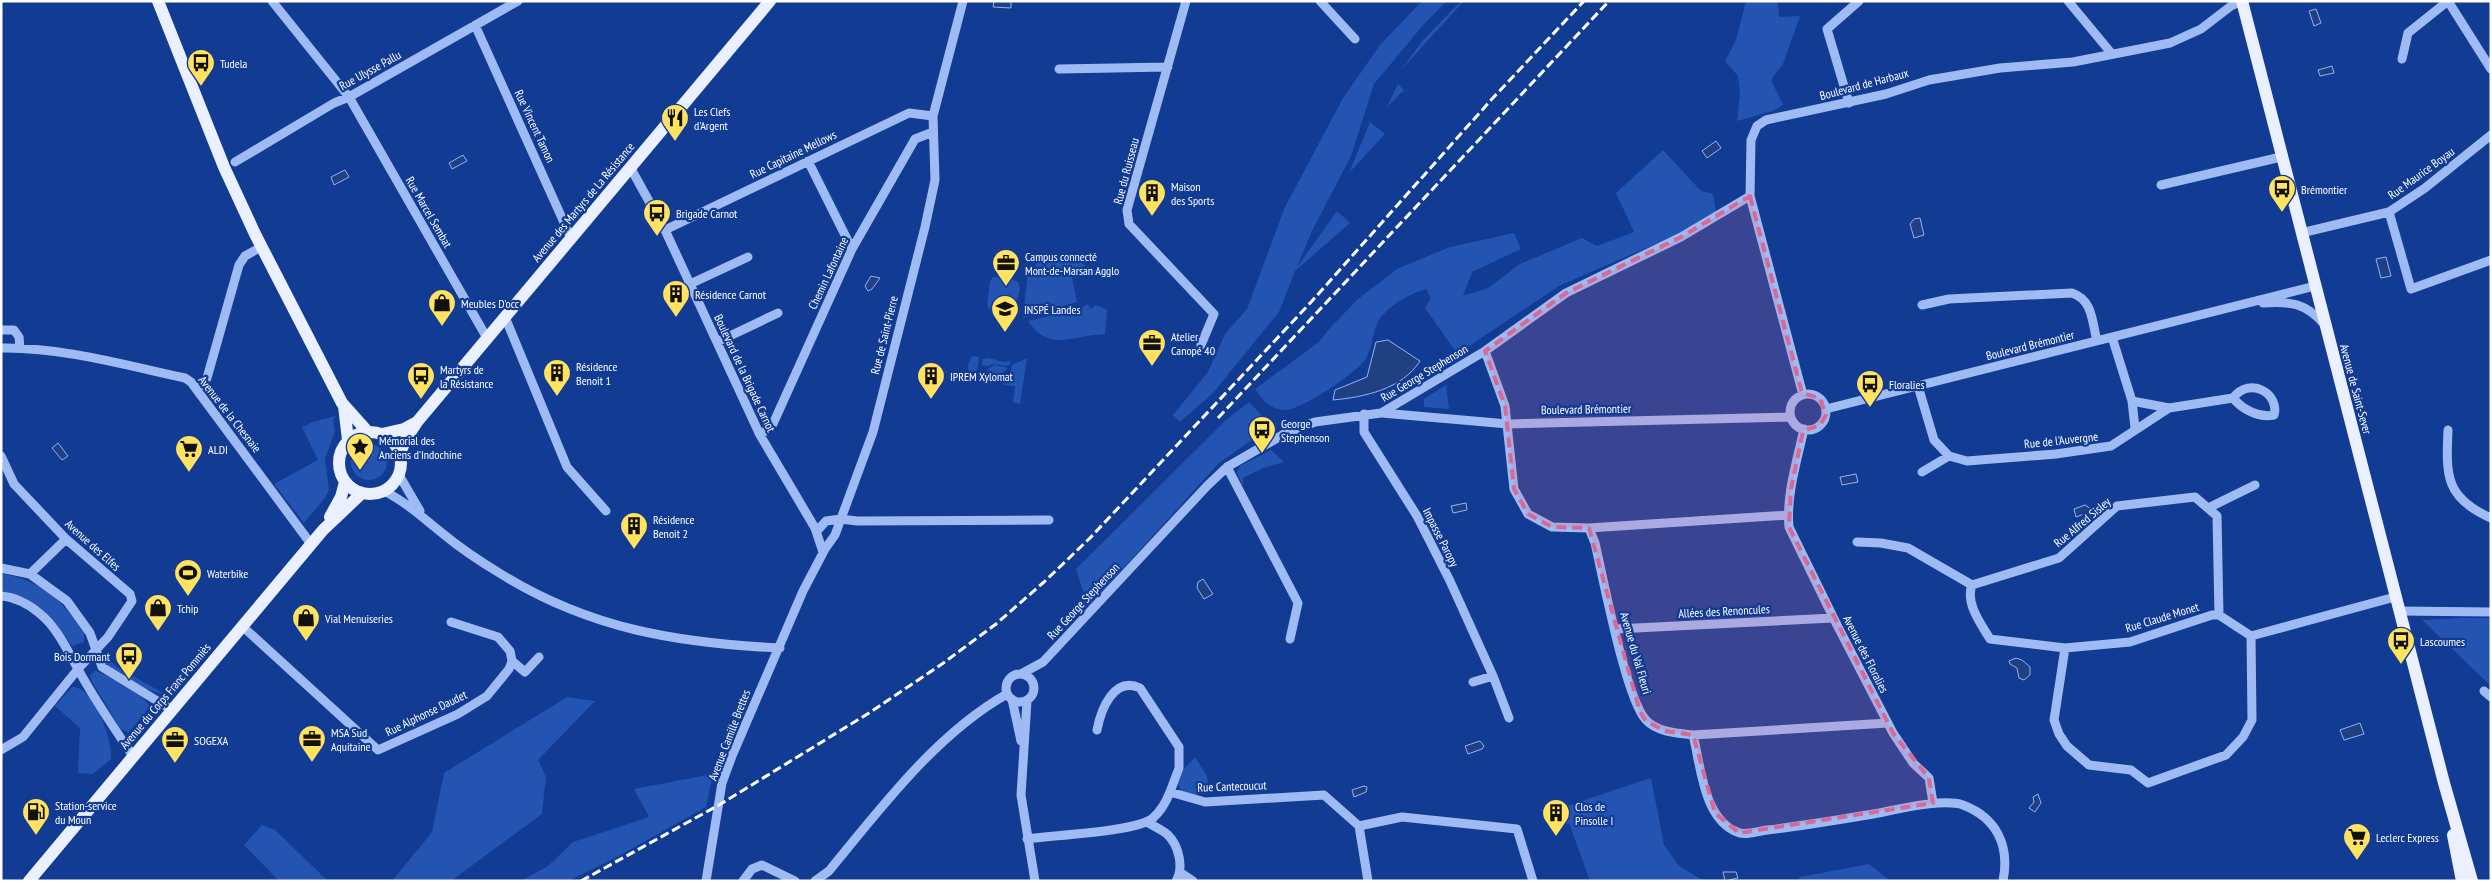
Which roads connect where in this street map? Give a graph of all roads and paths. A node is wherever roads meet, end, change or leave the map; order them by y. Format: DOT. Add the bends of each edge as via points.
graph roads {
  1 [pos="158,1"];
  2 [pos="272,1"];
  3 [pos="518,1"];
  4 [pos="770,1"];
  5 [pos="963,1"];
  6 [pos="1186,1"];
  7 [pos="1320,1"];
  8 [pos="1859,1"];
  9 [pos="2068,1"];
  10 [pos="2242,1"];
  11 [pos="2448,1"];
  12 [pos="475,26"];
  13 [pos="1355,39"];
  14 [pos="2491,48"];
  15 [pos="2112,54"];
  16 [pos="2482,54"];
  17 [pos="2402,59"];
  18 [pos="1168,67"];
  19 [pos="1058,69"];
  20 [pos="2491,69"];
  21 [pos="349,97"];
  22 [pos="1849,103"];
  23 [pos="933,116"];
  24 [pos="932,132"];
  25 [pos="2491,135"];
  26 [pos="2281,157"];
  27 [pos="808,161"];
  28 [pos="235,162"];
  29 [pos="630,167"];
  30 [pos="2161,185"];
  31 [pos="1750,196"];
  32 [pos="2389,212"];
  33 [pos="665,230"];
  34 [pos="2301,233"];
  35 [pos="572,238"];
  36 [pos="262,247"];
  37 [pos="852,249"];
  38 [pos="748,257"];
  39 [pos="2491,260"];
  40 [pos="690,284"];
  41 [pos="2315,286"];
  42 [pos="1922,305"];
  43 [pos="2240,305"];
  44 [pos="778,313"];
  45 [pos="505,318"];
  46 [pos="2325,326"];
  47 [pos="1,330"];
  48 [pos="2112,337"];
  49 [pos="487,338"];
  50 [pos="2097,341"];
  51 [pos="716,342"];
  52 [pos="1201,345"];
  53 [pos="1,348"];
  54 [pos="20,348"];
  55 [pos="1485,351"];
  56 [pos="1918,386"];
  57 [pos="198,389"];
  58 [pos="1803,395"];
  59 [pos="2233,398"];
  60 [pos="2132,400"];
  61 [pos="344,406"];
  62 [pos="2169,408"];
  63 [pos="1826,409"];
  64 [pos="1381,413"];
  65 [pos="1364,414"];
  66 [pos="1791,416"];
  67 [pos="417,422"];
  68 [pos="1508,424"];
  69 [pos="2135,428"];
  70 [pos="1804,429"];
  71 [pos="2448,430"];
  72 [pos="367,431"];
  73 [pos="382,434"];
  74 [pos="760,435"];
  75 [pos="348,440"];
  76 [pos="400,453"];
  77 [pos="1,456"];
  78 [pos="1949,456"];
  79 [pos="1227,467"];
  80 [pos="1922,472"];
  81 [pos="399,476"];
  82 [pos="345,482"];
  83 [pos="2255,485"];
  84 [pos="384,491"];
  85 [pos="362,493"];
  86 [pos="2208,508"];
  87 [pos="606,511"];
  88 [pos="1788,515"];
  89 [pos="425,517"];
  90 [pos="2491,518"];
  91 [pos="841,519"];
  92 [pos="1050,520"];
  93 [pos="1589,528"];
  94 [pos="323,530"];
  95 [pos="817,531"];
  96 [pos="66,539"];
  97 [pos="1857,542"];
  98 [pos="311,544"];
  99 [pos="823,552"];
  100 [pos="1,568"];
  101 [pos="30,574"];
  102 [pos="1972,585"];
  103 [pos="1,596"];
  104 [pos="2395,597"];
  105 [pos="2399,611"];
  106 [pos="2491,612"];
  107 [pos="2219,615"];
  108 [pos="1833,618"];
  109 [pos="451,622"];
  110 [pos="242,626"];
  111 [pos="1616,629"];
  112 [pos="2250,636"];
  113 [pos="1290,639"];
  114 [pos="780,648"];
  115 [pos="2065,648"];
  116 [pos="96,652"];
  117 [pos="540,657"];
  118 [pos="774,660"];
  119 [pos="512,662"];
  120 [pos="1043,662"];
  121 [pos="78,669"];
  122 [pos="1021,674"];
  123 [pos="1493,676"];
  124 [pos="1473,682"];
  125 [pos="1034,684"];
  126 [pos="1009,697"];
  127 [pos="1027,700"];
  128 [pos="172,710"];
  129 [pos="1509,718"];
  130 [pos="1888,723"];
  131 [pos="1097,730"];
  132 [pos="1692,735"];
  133 [pos="1,750"];
  134 [pos="1024,753"];
  135 [pos="133,756"];
  136 [pos="2444,784"];
  137 [pos="1170,792"];
  138 [pos="1933,803"];
  139 [pos="1147,822"];
  140 [pos="1359,826"];
  141 [pos="1027,839"];
  142 [pos="1179,877"];
  143 [pos="29,881"];
  144 [pos="706,881"];
  145 [pos="743,881"];
  146 [pos="795,881"];
  147 [pos="814,881"];
  148 [pos="1035,881"];
  149 [pos="1193,881"];
  150 [pos="1368,881"];
  151 [pos="1533,881"];
  152 [pos="2003,881"];
  153 [pos="2462,881"];
  154 [pos="2472,881"];
  1 -- 36 [label="main road" via="224,167"];
  2 -- 21 [label="street, Rue Marcel Sembat"];
  3 -- 12 [label="street, Rue Ulysse Pallu"];
  4 -- 29 [label="main road, Avenue des Martyrs de La Résistance"];
  5 -- 23 [label="street, Rue de Saint-Pierre"];
  6 -- 18 [label="street, Rue du Ruisseau"];
  7 -- 13 [label="street"];
  8 -- 22 [label="street" via="1827,29"];
  9 -- 15 [label="street"];
  10 -- 15 [label="street, Boulevard de Harbaux" via="2230,6 2201,29 2170,43"];
  10 -- 26 [label="main road, Avenue de Saint-Sever"];
  11 -- 16 [label="street"];
  11 -- 17 [label="street" via="2408,33"];
  12 -- 21 [label="street, Rue Ulysse Pallu"];
  12 -- 35 [label="street, Rue Vincent Tamon"];
  14 -- 16 [label="street"];
  15 -- 22 [label="street, Boulevard de Harbaux" via="1929,80"];
  16 -- 20 [label="street"];
  18 -- 19 [label="street"];
  18 -- 52 [label="street, Rue du Ruisseau" via="1127,210 1129,224 1214,314"];
  21 -- 28 [label="street, Rue Ulysse Pallu"];
  21 -- 49 [label="street, Rue Marcel Sembat"];
  22 -- 31 [label="street, Boulevard de Harbaux" via="1766,120 1757,126 1751,140"];
  23 -- 24 [label="street, Rue de Saint-Pierre"];
  23 -- 27 [label="street, Rue Capitaine Mellows" via="908,112"];
  24 -- 37 [label="street, Chemin Lafontaine" via="915,139"];
  24 -- 91 [label="street, Rue de Saint-Pierre" via="935,180 925,228 873,432"];
  25 -- 32 [label="street, Rue Maurice Boyau" via="2425,188"];
  26 -- 30 [label="street"];
  26 -- 34 [label="main road, Avenue de Saint-Sever"];
  27 -- 33 [label="street, Rue Capitaine Mellows"];
  27 -- 37 [label="street"];
  29 -- 33 [label="street, Boulevard de la Brigade Carnot"];
  29 -- 35 [label="main road, Avenue des Martyrs de La Résistance"];
  31 -- 55 [label="street, Rue George Stephenson" via="1681,237 1566,292"];
  31 -- 58 [label="street, Boulevard de Harbaux"];
  32 -- 34 [label="street, Rue Maurice Boyau"];
  32 -- 39 [label="street" via="2411,289"];
  33 -- 40 [label="street, Boulevard de la Brigade Carnot"];
  34 -- 41 [label="main road, Avenue de Saint-Sever"];
  35 -- 45 [label="main road, Avenue des Martyrs de La Résistance"];
  36 -- 57 [label="street" via="245,256 239,265 207,378"];
  36 -- 61 [label="main road"];
  37 -- 74 [label="street, Chemin Lafontaine" via="772,426"];
  38 -- 40 [label="street"];
  40 -- 51 [label="street, Boulevard de la Brigade Carnot"];
  41 -- 43 [label="street, Boulevard Brémontier"];
  41 -- 46 [label="main road, Avenue de Saint-Sever"];
  42 -- 50 [label="street" via="1949,299 2072,293 2087,301"];
  43 -- 46 [label="street, Boulevard Brémontier" via="2300,305 2309,309"];
  43 -- 48 [label="street, Boulevard Brémontier"];
  44 -- 51 [label="street"];
  45 -- 49 [label="main road, Avenue des Martyrs de La Résistance"];
  45 -- 87 [label="street" via="567,466"];
  46 -- 104 [label="main road, Avenue de Saint-Sever"];
  47 -- 54 [label="street" via="14,330 19,337"];
  48 -- 50 [label="street, Boulevard Brémontier"];
  48 -- 60 [label="street"];
  49 -- 67 [label="main road, Avenue des Martyrs de La Résistance"];
  50 -- 56 [label="street, Boulevard Brémontier"];
  51 -- 74 [label="street, Boulevard de la Brigade Carnot"];
  53 -- 54 [label="street, Avenue de la Chesnaie"];
  54 -- 57 [label="street, Avenue de la Chesnaie" via="90,358 185,378"];
  55 -- 64 [label="street, Rue George Stephenson"];
  55 -- 68 [label="street" via="1505,406"];
  56 -- 63 [label="street, Boulevard Brémontier"];
  56 -- 78 [label="street" via="1934,440"];
  57 -- 98 [label="street, Avenue de la Chesnaie"];
  58 -- 63 [label="street" via="1820,398"];
  58 -- 66 [label="street" via="1791,406"];
  59 -- 59 [label="street" via="2252,386 2262,389 2274,404 2274,415 2264,417 2240,406"];
  59 -- 62 [label="street"];
  60 -- 62 [label="street"];
  60 -- 69 [label="street"];
  61 -- 72 [label="main road"];
  61 -- 75 [label="main road"];
  62 -- 69 [label="street, Rue de l'Auvergne"];
  63 -- 70 [label="street" via="1820,425"];
  64 -- 65 [label="street, Rue George Stephenson"];
  64 -- 68 [label="street, Boulevard Brémontier"];
  65 -- 79 [label="street, Rue George Stephenson" via="1316,422 1286,433"];
  65 -- 123 [label="street, Impasse Paropy" via="1364,432 1417,516"];
  66 -- 68 [label="street, Boulevard Brémontier"];
  66 -- 70 [label="street"];
  67 -- 73 [label="main road, Avenue des Martyrs de La Résistance"];
  67 -- 76 [label="main road, Avenue des Martyrs de La Résistance"];
  68 -- 93 [label="street" via="1514,489 1528,514 1552,527"];
  69 -- 78 [label="street, Rue de l'Auvergne" via="2121,441 2098,449 1967,461"];
  70 -- 88 [label="street, Avenue des Floralies"];
  71 -- 90 [label="street" via="2446,466 2452,486 2472,509"];
  72 -- 73 [label="main road"];
  72 -- 75 [label="main road"];
  73 -- 76 [label="main road" via="392,440"];
  74 -- 95 [label="street, Boulevard de la Brigade Carnot"];
  75 -- 82 [label="main road" via="338,461"];
  76 -- 81 [label="main road"];
  77 -- 96 [label="street, Avenue des Elfes" via="14,484"];
  78 -- 80 [label="street"];
  79 -- 113 [label="street" via="1298,603"];
  79 -- 120 [label="street, Rue George Stephenson"];
  81 -- 84 [label="main road"];
  81 -- 89 [label="street"];
  82 -- 85 [label="main road"];
  82 -- 94 [label="main road, Avenue du Corps Franc Pommiès" via="341,497"];
  83 -- 86 [label="street"];
  84 -- 85 [label="main road"];
  84 -- 89 [label="street"];
  85 -- 94 [label="main road, Avenue du Corps Franc Pommiès"];
  86 -- 102 [label="street, Rue Alfred Sisley" via="2195,497 2117,506 2059,558"];
  86 -- 107 [label="street" via="2218,516"];
  88 -- 93 [label="street"];
  88 -- 108 [label="street, Avenue des Floralies" via="1789,527"];
  89 -- 114 [label="street" via="442,533 501,574 576,612 636,631 680,640"];
  91 -- 92 [label="street"];
  91 -- 95 [label="street" via="826,521"];
  91 -- 99 [label="street, Rue de Saint-Pierre"];
  93 -- 111 [label="street, Avenue du Val Fleuri"];
  94 -- 98 [label="main road, Avenue du Corps Franc Pommiès"];
  95 -- 99 [label="street, Boulevard de la Brigade Carnot"];
  96 -- 101 [label="street"];
  96 -- 116 [label="street, Avenue des Elfes" via="132,598"];
  97 -- 102 [label="street" via="1908,548"];
  98 -- 110 [label="main road, Avenue du Corps Franc Pommiès"];
  99 -- 114 [label="street, Rue de Saint-Pierre"];
  100 -- 101 [label="street"];
  101 -- 116 [label="street" via="68,601 90,633"];
  102 -- 115 [label="street, Rue Claude Monet" via="1974,611 1990,639"];
  103 -- 121 [label="street" via="39,612 69,650"];
  104 -- 105 [label="main road, Avenue de Saint-Sever"];
  104 -- 112 [label="street"];
  105 -- 106 [label="street"];
  105 -- 136 [label="main road, Avenue de Saint-Sever"];
  107 -- 112 [label="street"];
  107 -- 115 [label="street, Rue Claude Monet" via="2130,642"];
  108 -- 111 [label="street, Allées des Renoncules"];
  108 -- 130 [label="street, Avenue des Floralies"];
  109 -- 119 [label="street" via="498,637 510,651"];
  110 -- 119 [label="street, Rue Alphonse Daudet" via="378,750 458,714 487,696"];
  110 -- 128 [label="main road, Avenue du Corps Franc Pommiès"];
  111 -- 132 [label="street, Avenue du Val Fleuri" via="1626,670 1646,721 1665,731"];
  112 -- 115 [label="street" via="2252,720 2243,737 2226,755 2148,783 2131,770 2089,765 2067,746 2059,734 2054,720"];
  114 -- 118 [label="street, Rue de Saint-Pierre"];
  116 -- 121 [label="street"];
  116 -- 128 [label="street" via="102,667"];
  117 -- 119 [label="street" via="525,672"];
  118 -- 144 [label="street, Avenue Camille Brettes" via="746,719 722,783"];
  120 -- 122 [label="street, Rue George Stephenson"];
  120 -- 125 [label="street, Rue George Stephenson"];
  121 -- 133 [label="street" via="23,737"];
  121 -- 135 [label="street"];
  122 -- 125 [label="street"];
  122 -- 126 [label="street" via="1008,680"];
  123 -- 124 [label="street"];
  123 -- 129 [label="street, Impasse Paropy"];
  125 -- 127 [label="street" via="1033,694"];
  126 -- 127 [label="street" via="1022,702"];
  126 -- 134 [label="street"];
  126 -- 147 [label="street" via="985,706 908,775 829,871"];
  127 -- 134 [label="street"];
  128 -- 135 [label="main road, Avenue du Corps Franc Pommiès"];
  130 -- 132 [label="street, Avenue du Val Fleuri"];
  130 -- 138 [label="street, Avenue des Floralies" via="1913,762 1928,778"];
  131 -- 137 [label="street" via="1101,713 1116,689 1128,684 1140,688 1179,747 1179,768"];
  132 -- 138 [label="street" via="1706,793 1715,813 1739,833 1801,827"];
  134 -- 141 [label="street" via="1021,795"];
  135 -- 143 [label="main road, Avenue du Corps Franc Pommiès"];
  136 -- 153 [label="main road, Avenue de Saint-Sever"];
  136 -- 154 [label="main road, Avenue de Saint-Sever"];
  137 -- 139 [label="street" via="1163,807"];
  137 -- 140 [label="street, Rue Cantecoucut" via="1205,802 1324,795"];
  138 -- 152 [label="street" via="1962,804 1996,828 2002,837 2006,867"];
  139 -- 141 [label="street"];
  139 -- 142 [label="street" via="1168,835 1177,850"];
  140 -- 150 [label="street"];
  140 -- 151 [label="street" via="1402,817 1518,829"];
  141 -- 148 [label="street"];
  142 -- 149 [label="street"];
  145 -- 146 [label="street" via="752,869 762,865"];
}
